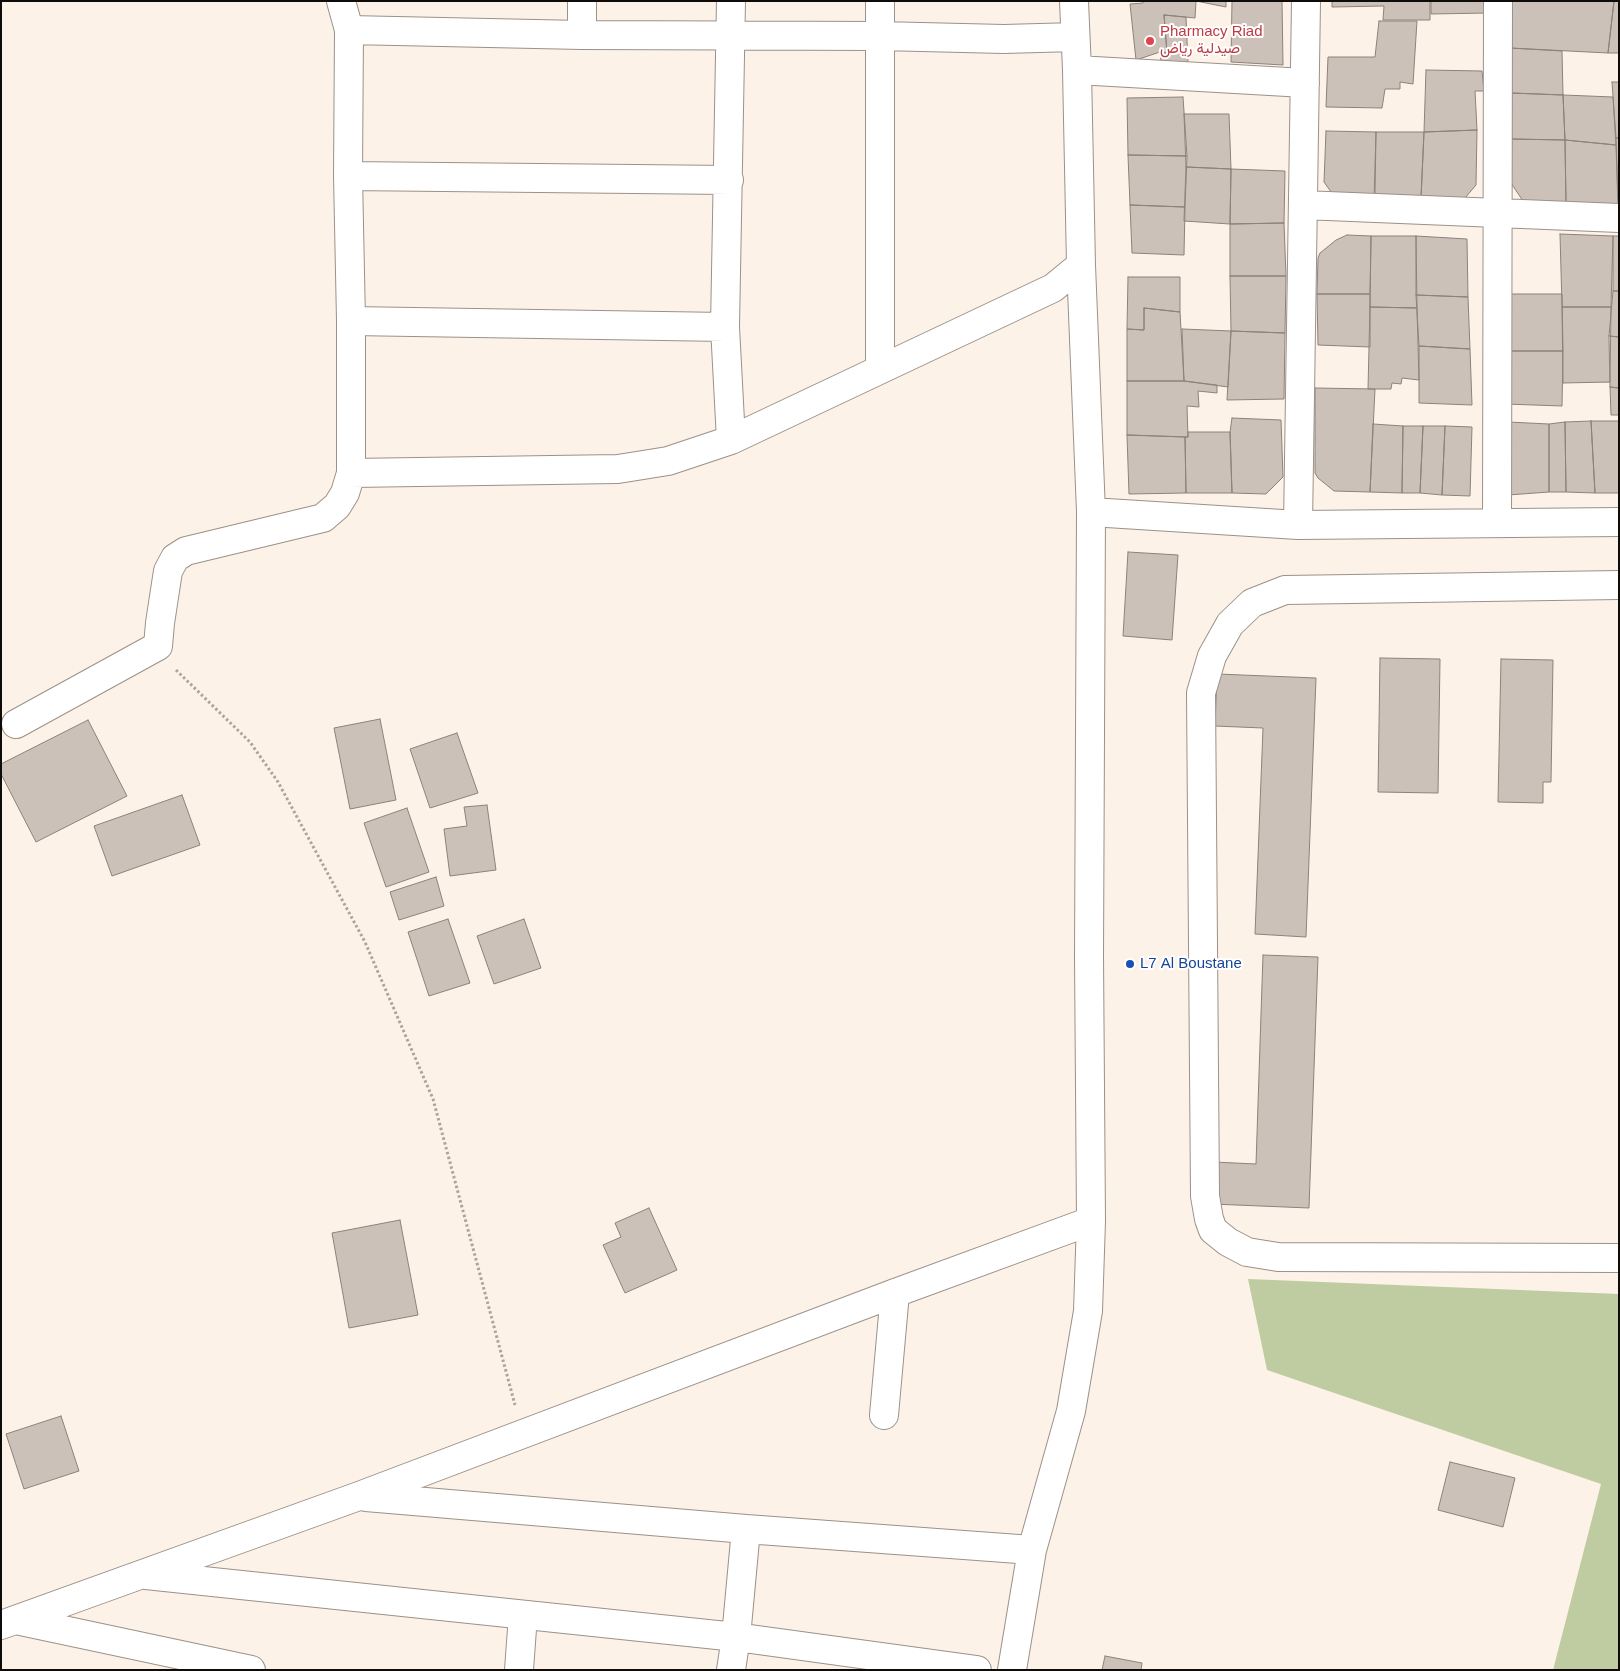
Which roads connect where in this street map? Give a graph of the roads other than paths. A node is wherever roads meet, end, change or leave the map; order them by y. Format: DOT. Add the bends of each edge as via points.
graph roads {
  1 [pos="341,1"];
  2 [pos="582,1"];
  3 [pos="731,1"];
  4 [pos="880,1"];
  5 [pos="1074,1"];
  6 [pos="1306,1"];
  7 [pos="1498,1"];
  8 [pos="349,30"];
  9 [pos="582,36"];
  10 [pos="731,36"];
  11 [pos="880,36"];
  12 [pos="1075,37"];
  13 [pos="1077,70"];
  14 [pos="1305,83"];
  15 [pos="348,176"];
  16 [pos="729,180"];
  17 [pos="1303,205"];
  18 [pos="1498,212"];
  19 [pos="1619,218"];
  20 [pos="1081,265"];
  21 [pos="351,321"];
  22 [pos="725,327"];
  23 [pos="880,369"];
  24 [pos="731,440"];
  25 [pos="351,473"];
  26 [pos="1091,512"];
  27 [pos="1619,522"];
  28 [pos="1497,523"];
  29 [pos="1298,526"];
  30 [pos="1619,586"];
  31 [pos="16,724"];
  32 [pos="1091,1221"];
  33 [pos="1619,1258"];
  34 [pos="895,1293"];
  35 [pos="884,1415"];
  36 [pos="360,1496"];
  37 [pos="746,1529"];
  38 [pos="1032,1550"];
  39 [pos="140,1575"];
  40 [pos="524,1615"];
  41 [pos="8,1622"];
  42 [pos="736,1637"];
  43 [pos="251,1670"];
  44 [pos="519,1670"];
  45 [pos="731,1670"];
  46 [pos="977,1670"];
  47 [pos="1012,1670"];
  1 -- 8 [label="street"];
  2 -- 9 [label="street"];
  3 -- 10 [label="street"];
  4 -- 11 [label="street"];
  5 -- 12 [label="street"];
  6 -- 14 [label="street"];
  7 -- 18 [label="street"];
  8 -- 9 [label="street"];
  8 -- 15 [label="street"];
  9 -- 10 [label="street"];
  10 -- 11 [label="street"];
  10 -- 16 [label="street"];
  11 -- 12 [label="street"];
  11 -- 23 [label="street"];
  12 -- 13 [label="street"];
  13 -- 14 [label="street"];
  13 -- 20 [label="street"];
  14 -- 17 [label="street"];
  15 -- 16 [label="street"];
  15 -- 21 [label="street"];
  16 -- 22 [label="street"];
  17 -- 18 [label="street"];
  17 -- 29 [label="street"];
  18 -- 19 [label="street"];
  18 -- 28 [label="street"];
  20 -- 23 [label="street" via="1053,288"];
  20 -- 26 [label="street"];
  21 -- 22 [label="street"];
  21 -- 25 [label="street"];
  22 -- 24 [label="street"];
  23 -- 24 [label="street"];
  24 -- 25 [label="street" via="668,461 618,469"];
  25 -- 31 [label="street" via="337,506 323,518 186,551 175,558 165,585 158,646"];
  26 -- 29 [label="street"];
  26 -- 32 [label="street"];
  27 -- 28 [label="street"];
  28 -- 29 [label="street"];
  30 -- 33 [label="street" via="1285,590 1252,603 1230,624 1212,656 1201,693 1205,1196 1214,1230 1247,1252 1278,1257"];
  32 -- 34 [label="street"];
  32 -- 38 [label="street" via="1088,1311 1071,1411"];
  34 -- 35 [label="street"];
  34 -- 36 [label="street"];
  36 -- 37 [label="street"];
  36 -- 39 [label="street"];
  37 -- 38 [label="street"];
  37 -- 42 [label="street"];
  38 -- 47 [label="street"];
  39 -- 40 [label="street"];
  39 -- 41 [label="street"];
  40 -- 42 [label="street"];
  40 -- 44 [label="street"];
  41 -- 43 [label="street"];
  42 -- 45 [label="street"];
  42 -- 46 [label="street"];
}
